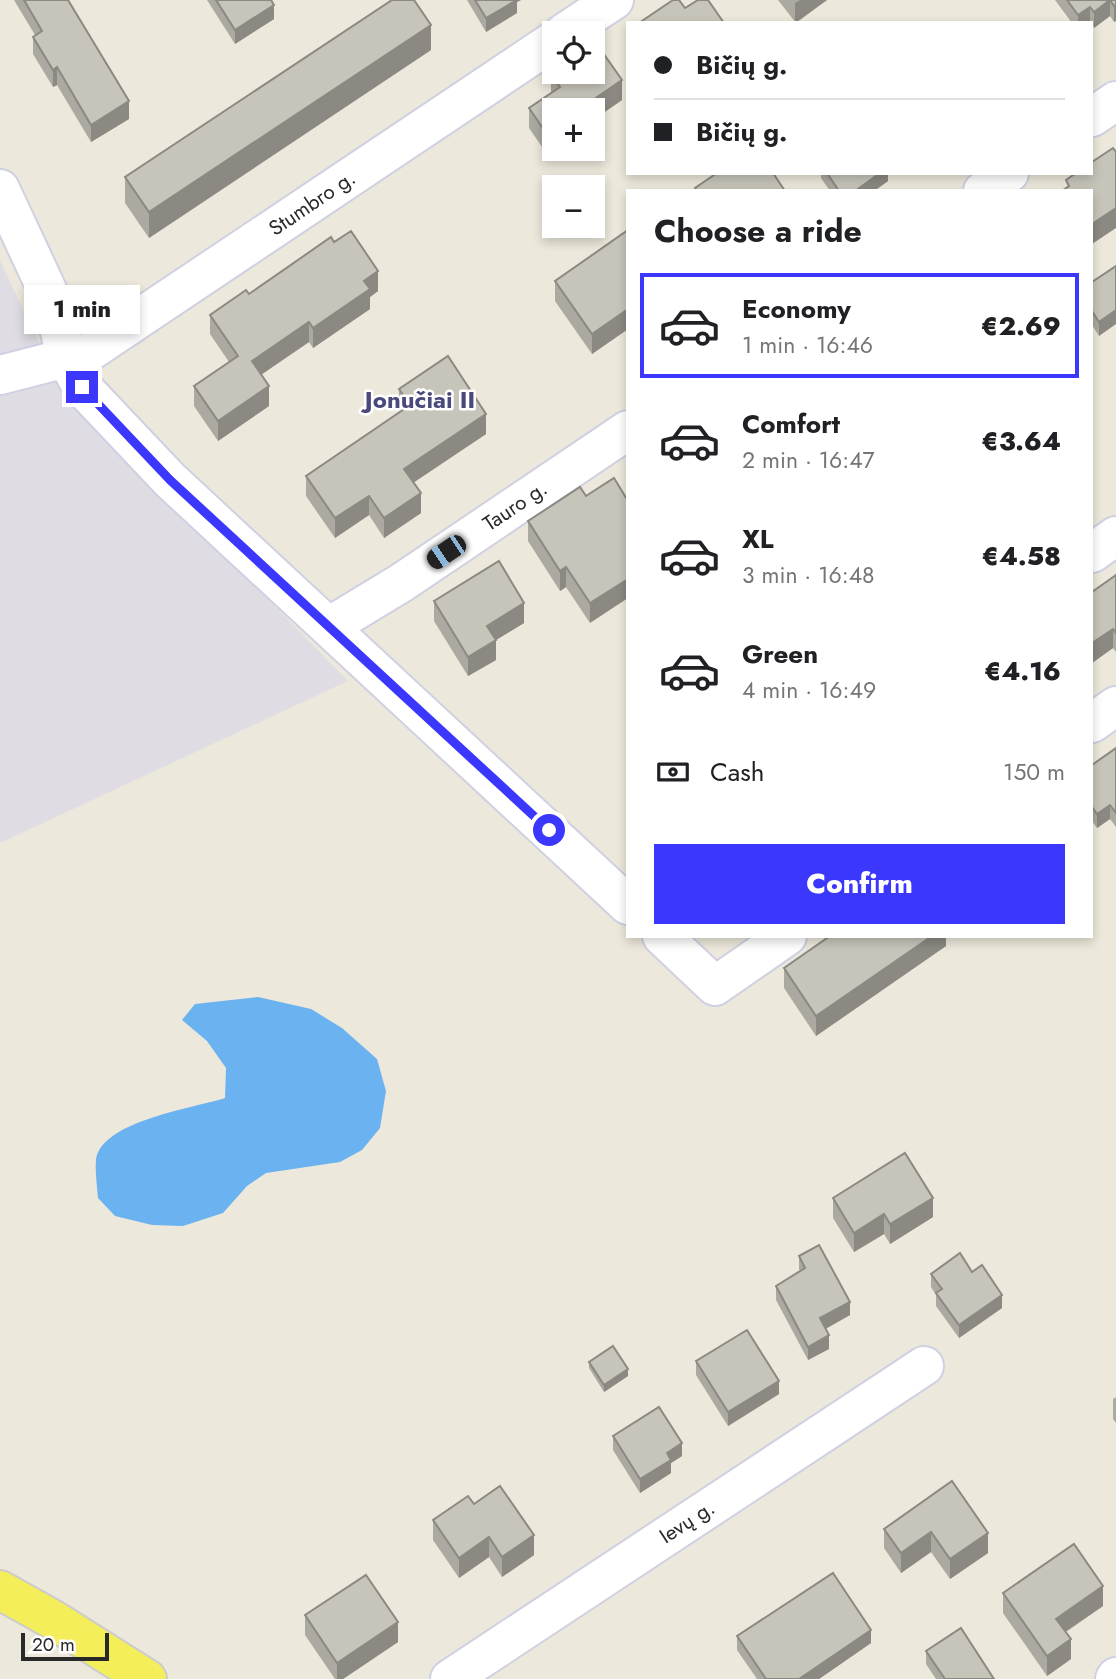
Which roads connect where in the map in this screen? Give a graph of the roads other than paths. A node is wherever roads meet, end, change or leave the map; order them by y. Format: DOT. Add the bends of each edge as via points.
graph roads {
  1 [pos="614,0"];
  2 [pos="582,21"];
  3 [pos="542,49"];
  4 [pos="1116,101"];
  5 [pos="1093,116"];
  6 [pos="1006,175"];
  7 [pos="0,189"];
  8 [pos="986,189"];
  9 [pos="66,358"];
  10 [pos="0,375"];
  11 [pos="626,431"];
  12 [pos="1116,536"];
  13 [pos="1093,552"];
  14 [pos="330,626"];
  15 [pos="1116,706"];
  16 [pos="1093,722"];
  17 [pos="626,903"];
  18 [pos="664,938"];
  19 [pos="784,938"];
  20 [pos="924,1366"];
  21 [pos="0,1590"];
  22 [pos="147,1679"];
  23 [pos="450,1679"];
  1 -- 2 [label="street"];
  3 -- 9 [label="street, Stumbro g." via="112,338 89,352"];
  4 -- 5 [label="street"];
  6 -- 8 [label="street"];
  7 -- 9 [label="street" via="54,306"];
  9 -- 10 [label="street, Stumbro g."];
  9 -- 14 [label="street" via="82,387 170,480"];
  11 -- 14 [label="street, Tauro g."];
  12 -- 13 [label="street"];
  14 -- 17 [label="street"];
  15 -- 16 [label="street"];
  18 -- 19 [label="street" via="715,986"];
  20 -- 23 [label="street, Ievų g."];
  21 -- 22 [label="main road"];
}
